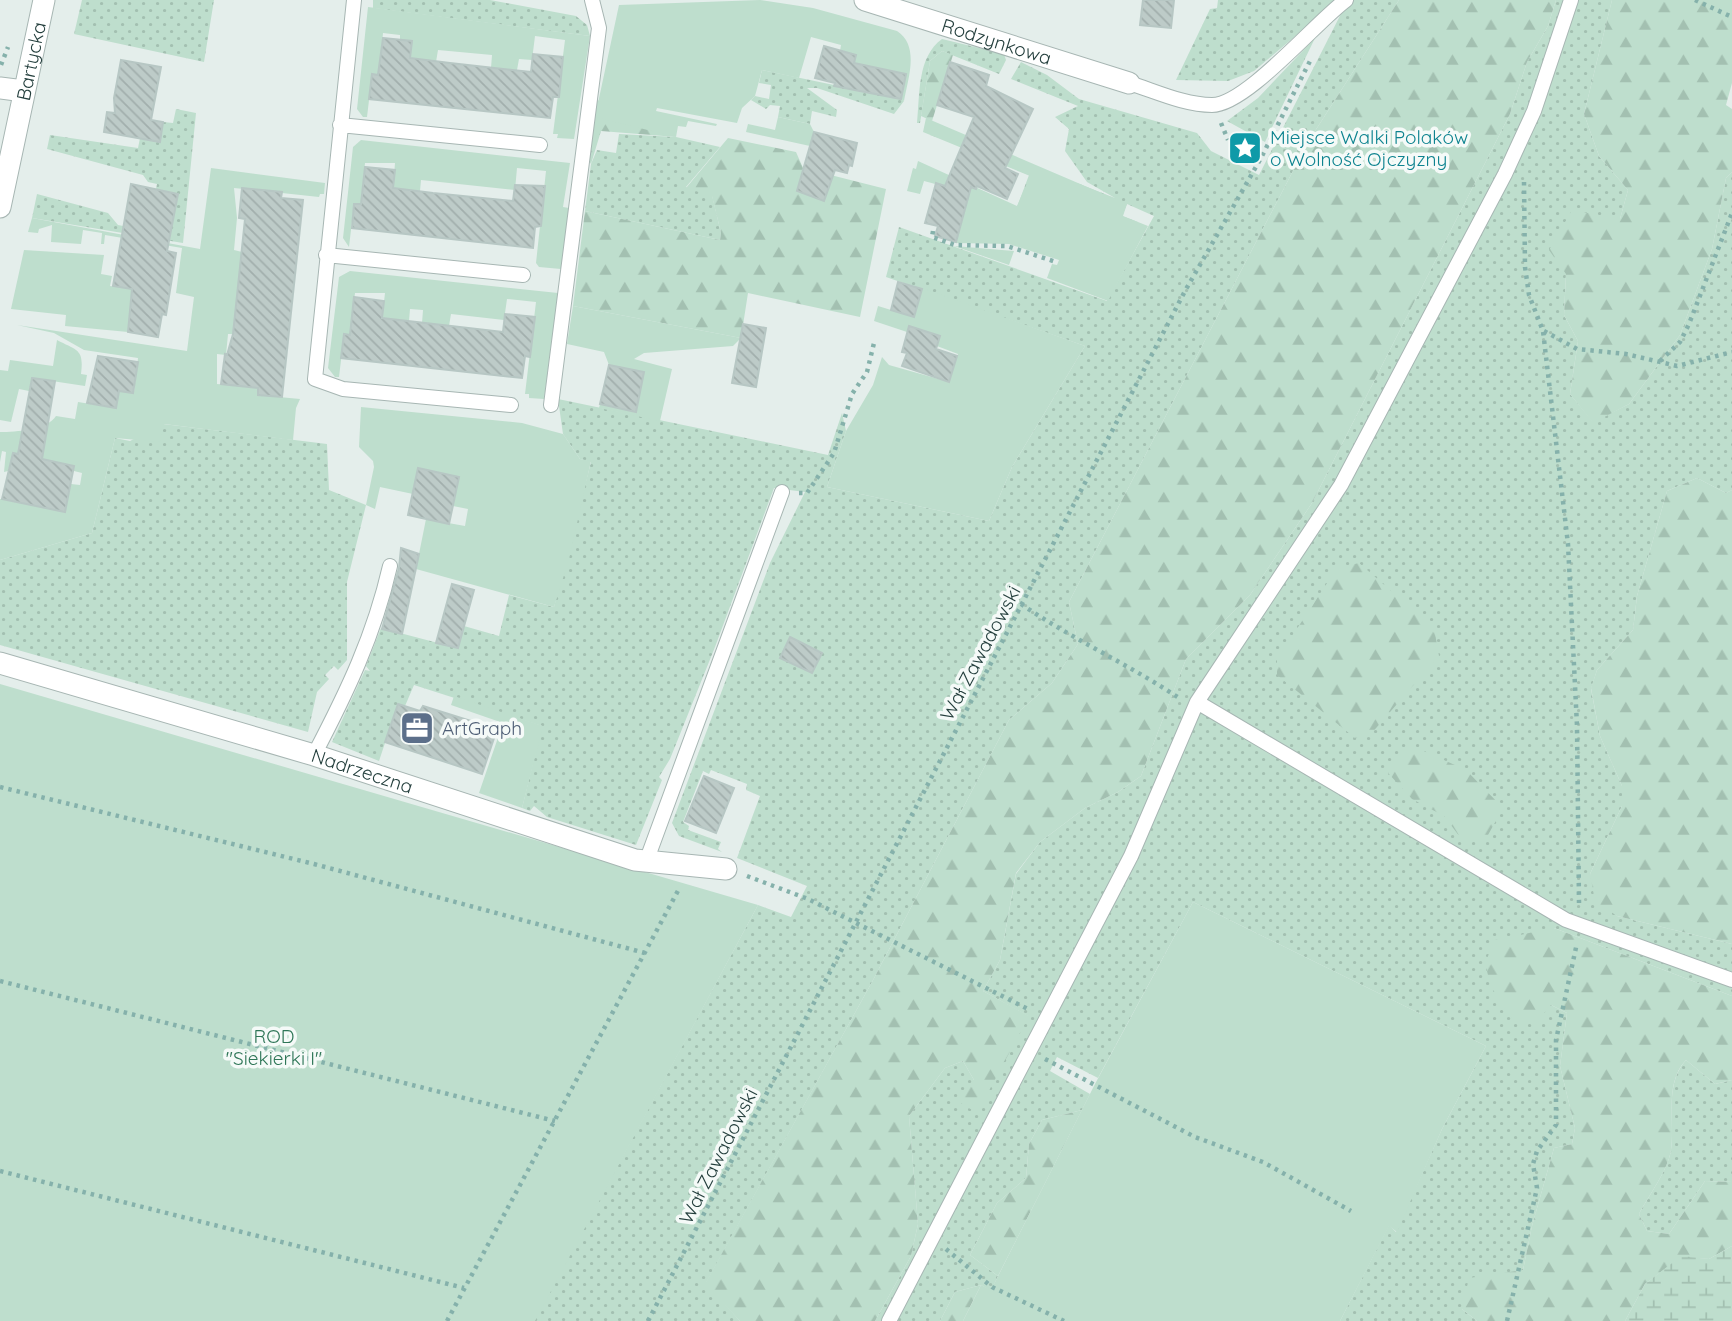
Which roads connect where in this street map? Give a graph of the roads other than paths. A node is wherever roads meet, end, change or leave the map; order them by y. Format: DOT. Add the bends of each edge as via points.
graph roads {
  1 [pos="44,0"];
  2 [pos="354,0"];
  3 [pos="592,0"];
  4 [pos="865,0"];
  5 [pos="1346,0"];
  6 [pos="1571,0"];
  7 [pos="1129,83"];
  8 [pos="0,88"];
  9 [pos="24,91"];
  10 [pos="340,125"];
  11 [pos="540,145"];
  12 [pos="0,207"];
  13 [pos="326,255"];
  14 [pos="523,275"];
  15 [pos="511,405"];
  16 [pos="551,405"];
  17 [pos="782,492"];
  18 [pos="390,566"];
  19 [pos="0,663"];
  20 [pos="1195,705"];
  21 [pos="314,755"];
  22 [pos="646,862"];
  23 [pos="726,869"];
  24 [pos="1732,980"];
  25 [pos="889,1321"];
  1 -- 9 [label="street, Bartycka"];
  2 -- 10 [label="lane"];
  3 -- 16 [label="lane" via="599,28"];
  4 -- 7 [label="street, Rodzynkowa"];
  5 -- 7 [label="lane" via="1243,93 1215,106"];
  6 -- 20 [label="lane" via="1523,139 1341,485"];
  8 -- 9 [label="street"];
  9 -- 12 [label="street, Bartycka"];
  10 -- 11 [label="lane"];
  10 -- 13 [label="lane"];
  13 -- 14 [label="lane"];
  13 -- 15 [label="lane" via="315,379 343,388"];
  17 -- 22 [label="lane"];
  18 -- 21 [label="lane" via="379,616"];
  19 -- 21 [label="street, Nadrzeczna"];
  20 -- 24 [label="lane" via="1579,926"];
  20 -- 25 [label="lane" via="1147,823"];
  21 -- 22 [label="street, Nadrzeczna"];
  22 -- 23 [label="street, Nadrzeczna"];
}
